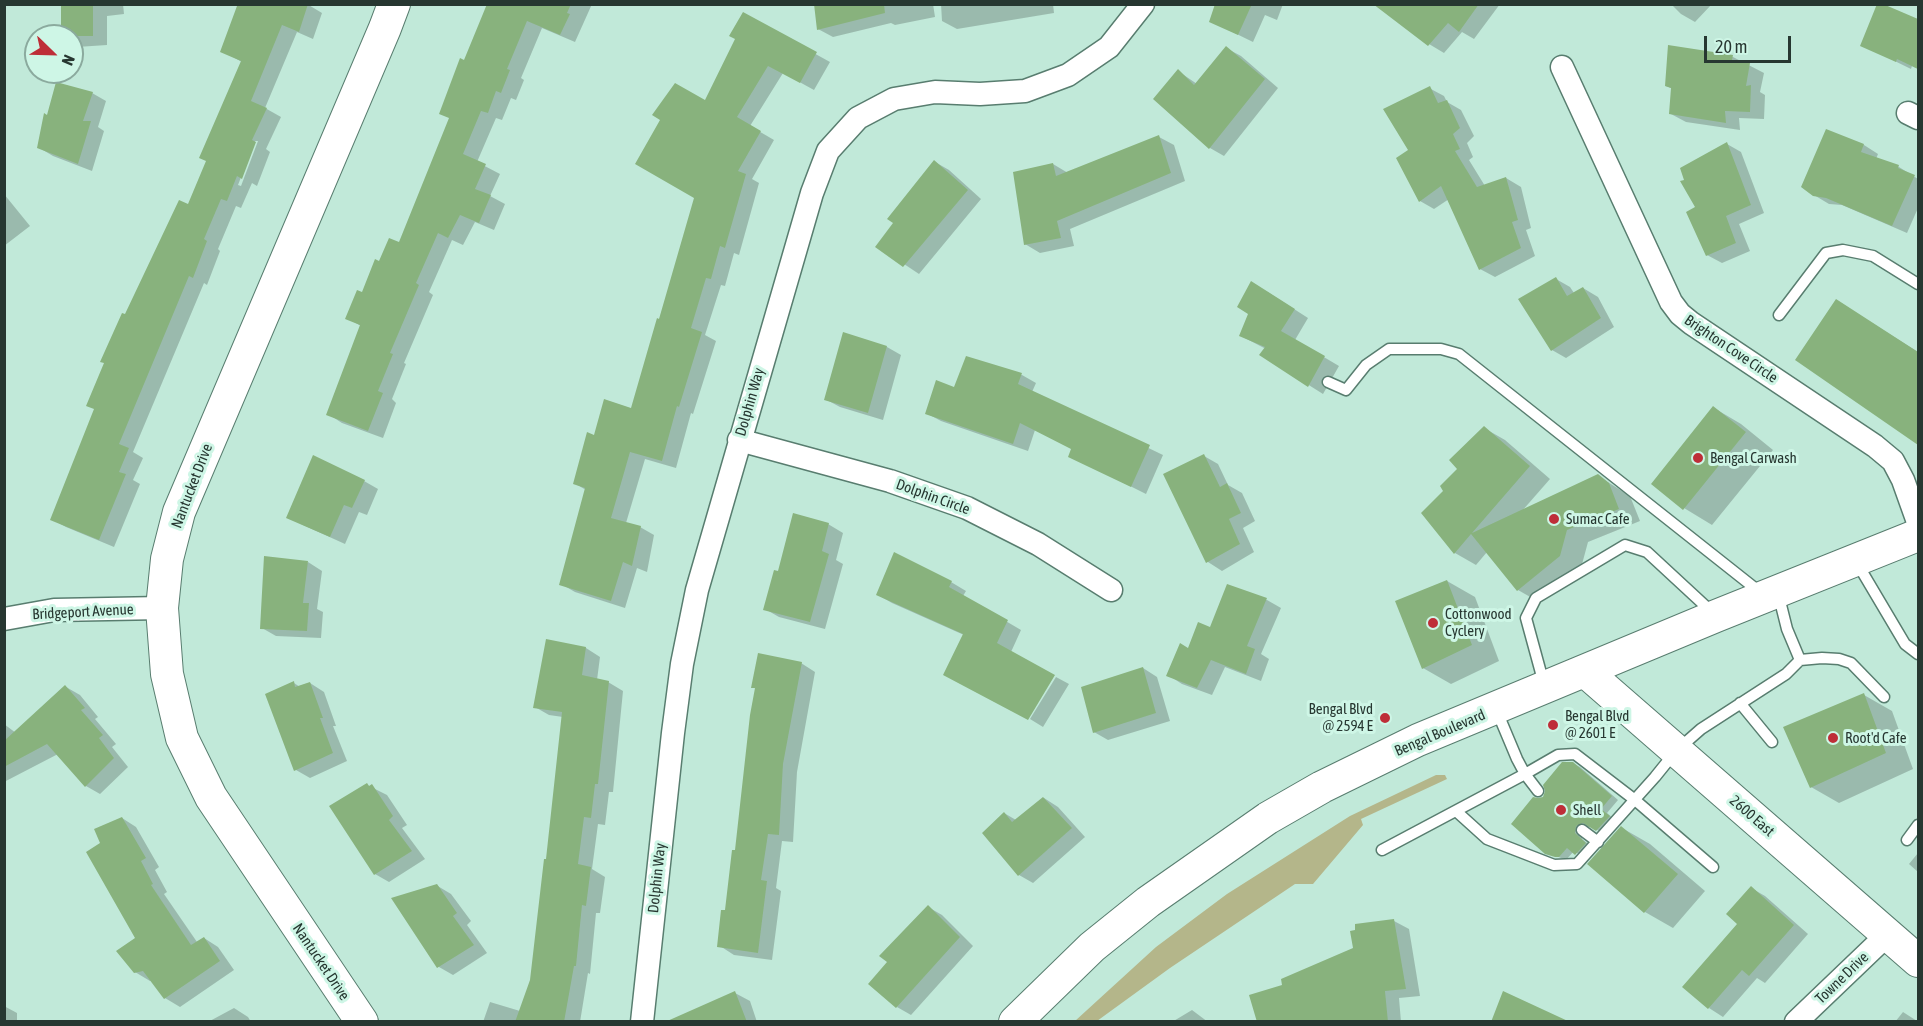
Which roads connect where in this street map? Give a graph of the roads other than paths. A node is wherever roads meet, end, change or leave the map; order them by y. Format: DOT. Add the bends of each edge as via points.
graph roads {
  1 [pos="394,4"];
  2 [pos="1143,4"];
  3 [pos="1562,67"];
  4 [pos="1918,284"];
  5 [pos="1779,315"];
  6 [pos="1328,382"];
  7 [pos="740,440"];
  8 [pos="1918,522"];
  9 [pos="1918,535"];
  10 [pos="1855,560"];
  11 [pos="1111,590"];
  12 [pos="1772,594"];
  13 [pos="162,608"];
  14 [pos="1716,616"];
  15 [pos="4,619"];
  16 [pos="1918,654"];
  17 [pos="1800,660"];
  18 [pos="1586,672"];
  19 [pos="1546,688"];
  20 [pos="1884,697"];
  21 [pos="1740,703"];
  22 [pos="1496,709"];
  23 [pos="1772,742"];
  24 [pos="1677,751"];
  25 [pos="1525,774"];
  26 [pos="1538,791"];
  27 [pos="1635,800"];
  28 [pos="1456,811"];
  29 [pos="1918,825"];
  30 [pos="1582,830"];
  31 [pos="1907,840"];
  32 [pos="1598,842"];
  33 [pos="1382,850"];
  34 [pos="1713,867"];
  35 [pos="1888,934"];
  36 [pos="1918,961"];
  37 [pos="362,1022"];
  38 [pos="642,1022"];
  39 [pos="1016,1022"];
  40 [pos="1796,1022"];
  1 -- 13 [label="street, Nantucket Drive" via="179,512 167,559"];
  2 -- 7 [label="street, Dolphin Way" via="1109,47 1068,75 1024,91 935,92 894,99 858,118 828,151 812,193"];
  3 -- 8 [label="street, Brighton Cove Circle" via="1680,314 1893,461"];
  4 -- 5 [label="lane" via="1873,256 1843,250 1826,253"];
  6 -- 12 [label="lane" via="1346,390 1366,365 1389,349 1441,349 1459,354"];
  7 -- 11 [label="street, Dolphin Circle" via="890,481 968,508 1038,544"];
  7 -- 38 [label="street, Dolphin Way" via="697,590 682,664"];
  9 -- 10 [label="street, Bengal Boulevard"];
  10 -- 12 [label="street, Bengal Boulevard"];
  10 -- 16 [label="lane" via="1905,644"];
  12 -- 14 [label="street, Bengal Boulevard"];
  12 -- 17 [label="lane"];
  13 -- 15 [label="street, Bridgeport Avenue" via="54,610"];
  13 -- 37 [label="street, Nantucket Drive" via="167,674 182,738 211,797"];
  14 -- 18 [label="street, Bengal Boulevard"];
  14 -- 19 [label="lane" via="1647,552 1625,545 1536,598 1527,618"];
  17 -- 20 [label="lane" via="1839,658 1851,663"];
  17 -- 21 [label="lane" via="1786,674"];
  18 -- 19 [label="street, Bengal Boulevard"];
  18 -- 24 [label="street, 2600 East"];
  19 -- 22 [label="street, Bengal Boulevard"];
  21 -- 23 [label="lane"];
  21 -- 24 [label="lane"];
  22 -- 25 [label="lane"];
  22 -- 39 [label="street, Bengal Boulevard" via="1400,749 1268,818 1092,947"];
  24 -- 27 [label="lane"];
  24 -- 35 [label="street, 2600 East"];
  25 -- 26 [label="lane"];
  25 -- 27 [label="lane" via="1558,755 1575,754"];
  25 -- 28 [label="lane"];
  27 -- 32 [label="lane"];
  27 -- 34 [label="lane"];
  28 -- 32 [label="lane" via="1487,839 1554,866 1577,864"];
  28 -- 33 [label="lane"];
  29 -- 31 [label="lane"];
  30 -- 32 [label="lane"];
  35 -- 36 [label="street, 2600 East"];
  35 -- 40 [label="street, Towne Drive"];
}
